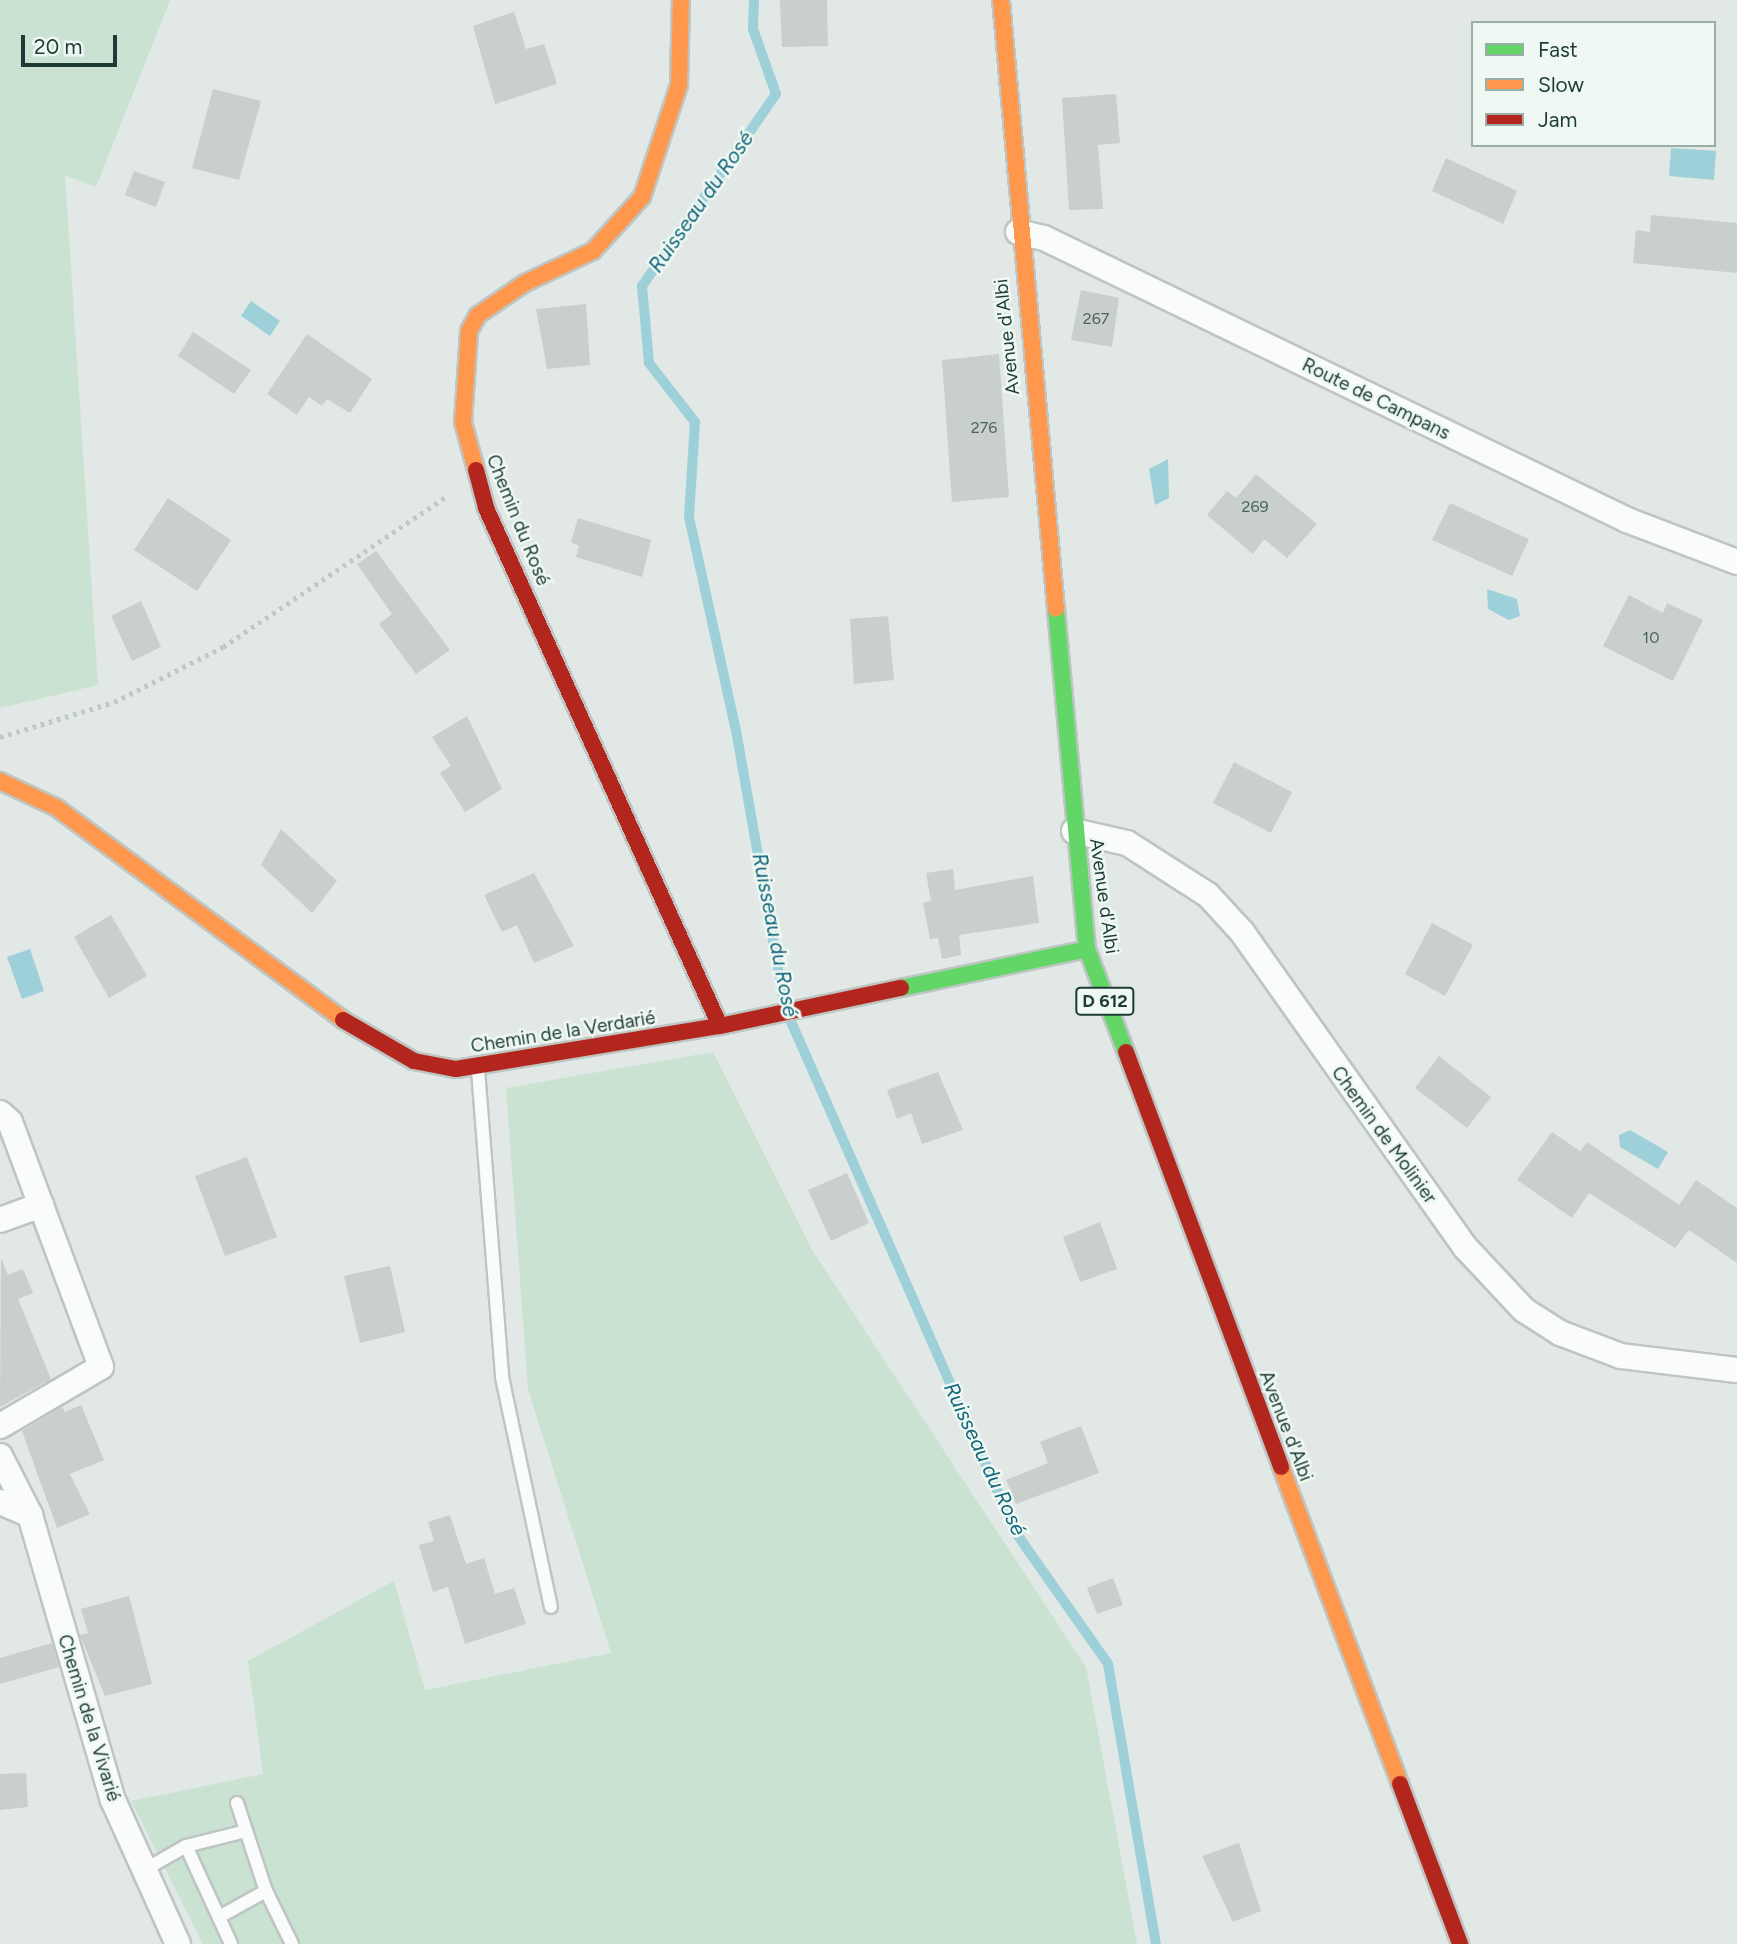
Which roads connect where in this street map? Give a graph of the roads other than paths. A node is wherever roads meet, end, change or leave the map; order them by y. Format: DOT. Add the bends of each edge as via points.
graph roads {
  1 [pos="681,0"];
  2 [pos="1001,0"];
  3 [pos="1018,233"];
  4 [pos="1737,562"];
  5 [pos="0,781"];
  6 [pos="1074,831"];
  7 [pos="1087,949"];
  8 [pos="720,1026"];
  9 [pos="478,1070"];
  10 [pos="0,1113"];
  11 [pos="41,1205"];
  12 [pos="0,1220"];
  13 [pos="1737,1370"];
  14 [pos="0,1426"];
  15 [pos="0,1456"];
  16 [pos="0,1502"];
  17 [pos="30,1515"];
  18 [pos="551,1607"];
  19 [pos="237,1803"];
  20 [pos="246,1831"];
  21 [pos="186,1846"];
  22 [pos="144,1870"];
  23 [pos="266,1891"];
  24 [pos="219,1917"];
  25 [pos="178,1944"];
  26 [pos="231,1944"];
  27 [pos="292,1944"];
  28 [pos="1460,1944"];
  1 -- 8 [label="street, Chemin du Rosé" via="679,85 642,197 593,251 525,283 478,315 469,331 463,422 475,477"];
  2 -- 3 [label="street, Avenue d'Albi / D 612"];
  3 -- 4 [label="street, Route de Campans" via="1044,238 1627,520"];
  3 -- 6 [label="street, Avenue d'Albi / D 612"];
  5 -- 9 [label="street, Chemin de la Verdarié" via="57,808 133,861 374,1043 414,1061"];
  6 -- 7 [label="street, Avenue d'Albi / D 612"];
  6 -- 13 [label="street, Chemin de Molinier" via="1127,844 1194,883 1216,904 1465,1247 1524,1310 1560,1333 1620,1356"];
  7 -- 8 [label="street, Chemin de la Verdarié"];
  7 -- 28 [label="street, Avenue d'Albi / D 612"];
  8 -- 9 [label="street, Chemin de la Verdarié"];
  9 -- 18 [label="lane" via="502,1377"];
  10 -- 11 [label="street" via="10,1122"];
  11 -- 12 [label="street"];
  11 -- 14 [label="street" via="101,1367"];
  15 -- 17 [label="street, Chemin de la Vivarié"];
  16 -- 17 [label="street"];
  17 -- 22 [label="street, Chemin de la Vivarié" via="113,1800"];
  19 -- 20 [label="lane"];
  20 -- 21 [label="lane"];
  20 -- 23 [label="lane"];
  21 -- 22 [label="lane"];
  21 -- 24 [label="lane"];
  22 -- 25 [label="street, Chemin de la Vivarié"];
  23 -- 24 [label="lane"];
  23 -- 27 [label="lane"];
  24 -- 26 [label="lane"];
}
